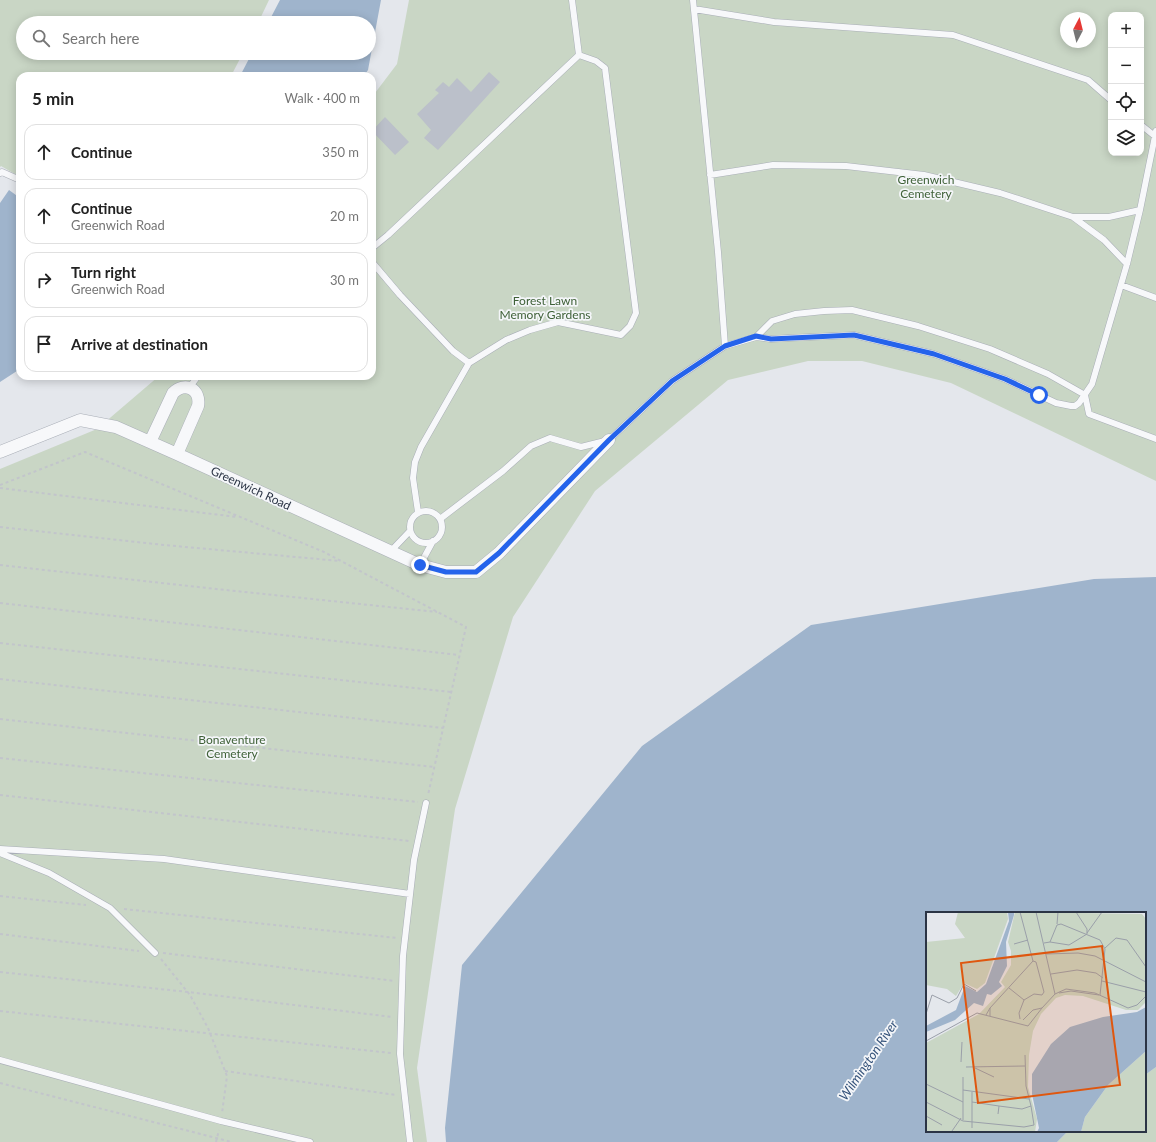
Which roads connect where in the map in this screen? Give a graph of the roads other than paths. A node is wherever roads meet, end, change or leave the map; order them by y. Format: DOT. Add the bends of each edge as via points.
graph roads {
  1 [pos="572,0"];
  2 [pos="693,0"];
  3 [pos="694,9"];
  4 [pos="579,55"];
  5 [pos="1108,97"];
  6 [pos="1144,127"];
  7 [pos="1156,135"];
  8 [pos="0,174"];
  9 [pos="710,175"];
  10 [pos="16,178"];
  11 [pos="1140,210"];
  12 [pos="1073,217"];
  13 [pos="376,245"];
  14 [pos="1126,264"];
  15 [pos="376,267"];
  16 [pos="1121,285"];
  17 [pos="1156,298"];
  18 [pos="756,336"];
  19 [pos="725,346"];
  20 [pos="469,362"];
  21 [pos="195,380"];
  22 [pos="189,388"];
  23 [pos="1085,395"];
  24 [pos="1156,439"];
  25 [pos="609,440"];
  26 [pos="150,442"];
  27 [pos="0,452"];
  28 [pos="177,454"];
  29 [pos="418,512"];
  30 [pos="440,519"];
  31 [pos="410,531"];
  32 [pos="433,541"];
  33 [pos="390,552"];
  34 [pos="420,565"];
  35 [pos="426,803"];
  36 [pos="0,848"];
  37 [pos="0,853"];
  38 [pos="410,894"];
  39 [pos="156,953"];
  40 [pos="0,1060"];
  41 [pos="310,1142"];
  42 [pos="410,1142"];
  1 -- 4 [label="lane"];
  2 -- 3 [label="lane"];
  3 -- 5 [label="lane" via="774,22 952,35 1088,80"];
  3 -- 9 [label="lane"];
  4 -- 13 [label="lane"];
  4 -- 20 [label="lane" via="596,61 604,68 636,313 630,326 620,335 558,322 506,340"];
  6 -- 7 [label="lane"];
  7 -- 11 [label="lane"];
  8 -- 10 [label="lane" via="2,172"];
  9 -- 12 [label="lane" via="773,165 846,166 924,175 1000,194"];
  9 -- 19 [label="lane"];
  11 -- 12 [label="lane" via="1110,217"];
  11 -- 14 [label="lane"];
  12 -- 14 [label="lane" via="1104,240"];
  14 -- 16 [label="lane"];
  15 -- 20 [label="lane" via="453,351"];
  16 -- 17 [label="lane"];
  16 -- 23 [label="lane" via="1092,384"];
  18 -- 19 [label="lane"];
  18 -- 23 [label="lane" via="771,339 854,335 934,354 1005,379 1056,403 1075,406"];
  18 -- 23 [label="lane" via="772,321 796,314 852,310 918,326 990,349 1048,374"];
  19 -- 25 [label="lane" via="672,381"];
  20 -- 29 [label="lane" via="415,462 413,478"];
  21 -- 22 [label="lane"];
  22 -- 26 [label="street" via="180,388 173,393"];
  22 -- 28 [label="street" via="196,393 199,401"];
  23 -- 24 [label="lane" via="1089,414"];
  25 -- 30 [label="lane" via="581,447 550,438 531,446"];
  25 -- 34 [label="street, Greenwich Road" via="499,553 476,572 446,572"];
  26 -- 27 [label="street, Greenwich Road" via="116,427 80,420"];
  26 -- 28 [label="street, Greenwich Road"];
  28 -- 33 [label="street, Greenwich Road"];
  29 -- 30 [label="lane" via="429,511"];
  29 -- 31 [label="lane" via="411,520"];
  30 -- 32 [label="lane" via="442,530"];
  31 -- 32 [label="lane" via="420,542"];
  31 -- 33 [label="lane"];
  32 -- 34 [label="lane"];
  33 -- 34 [label="street, Greenwich Road"];
  35 -- 38 [label="lane"];
  36 -- 38 [label="lane" via="164,859"];
  37 -- 39 [label="lane" via="49,873 110,908"];
  38 -- 42 [label="lane" via="402,956 400,1054"];
  40 -- 41 [label="lane" via="221,1122"];
}
